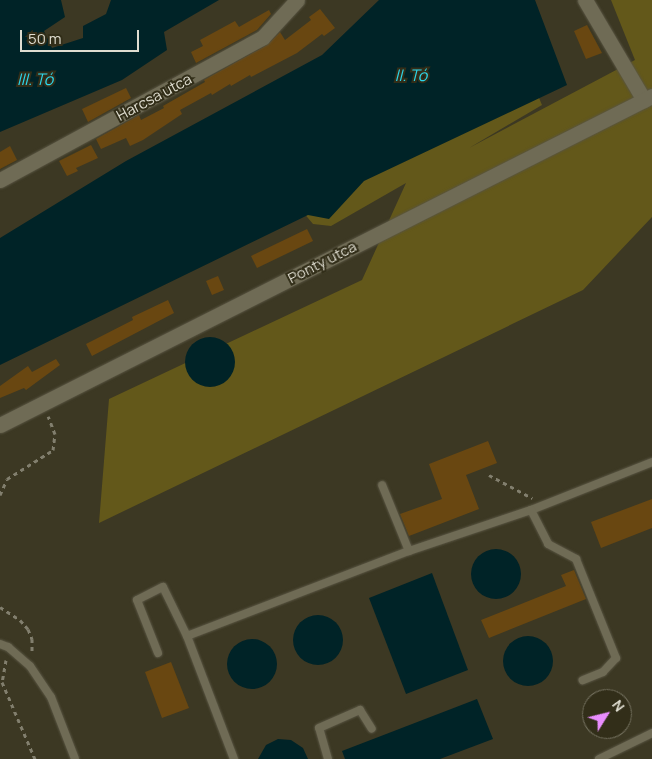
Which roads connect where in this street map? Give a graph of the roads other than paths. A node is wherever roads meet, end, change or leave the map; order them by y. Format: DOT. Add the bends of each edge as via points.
graph roads {
  1 [pos="297,0"];
  2 [pos="585,0"];
  3 [pos="648,98"];
  4 [pos="0,180"];
  5 [pos="0,425"];
  6 [pos="652,462"];
  7 [pos="382,485"];
  8 [pos="531,510"];
  9 [pos="409,551"];
  10 [pos="187,636"];
  11 [pos="4,646"];
  12 [pos="158,653"];
  13 [pos="583,680"];
  14 [pos="372,729"];
  15 [pos="652,733"];
  16 [pos="75,759"];
  17 [pos="234,759"];
  18 [pos="328,759"];
  19 [pos="599,759"];
  1 -- 4 [label="street, Harcsa utca" via="263,36"];
  2 -- 3 [label="street"];
  3 -- 5 [label="street, Ponty utca"];
  6 -- 8 [label="lane"];
  7 -- 9 [label="lane"];
  8 -- 9 [label="lane"];
  8 -- 13 [label="lane" via="548,544 576,559 616,658 603,672"];
  9 -- 10 [label="lane"];
  10 -- 12 [label="lane" via="164,587 137,600"];
  10 -- 17 [label="lane"];
  11 -- 16 [label="lane" via="30,666 51,697"];
  14 -- 18 [label="lane" via="360,710 318,728"];
  15 -- 19 [label="lane"];
}
